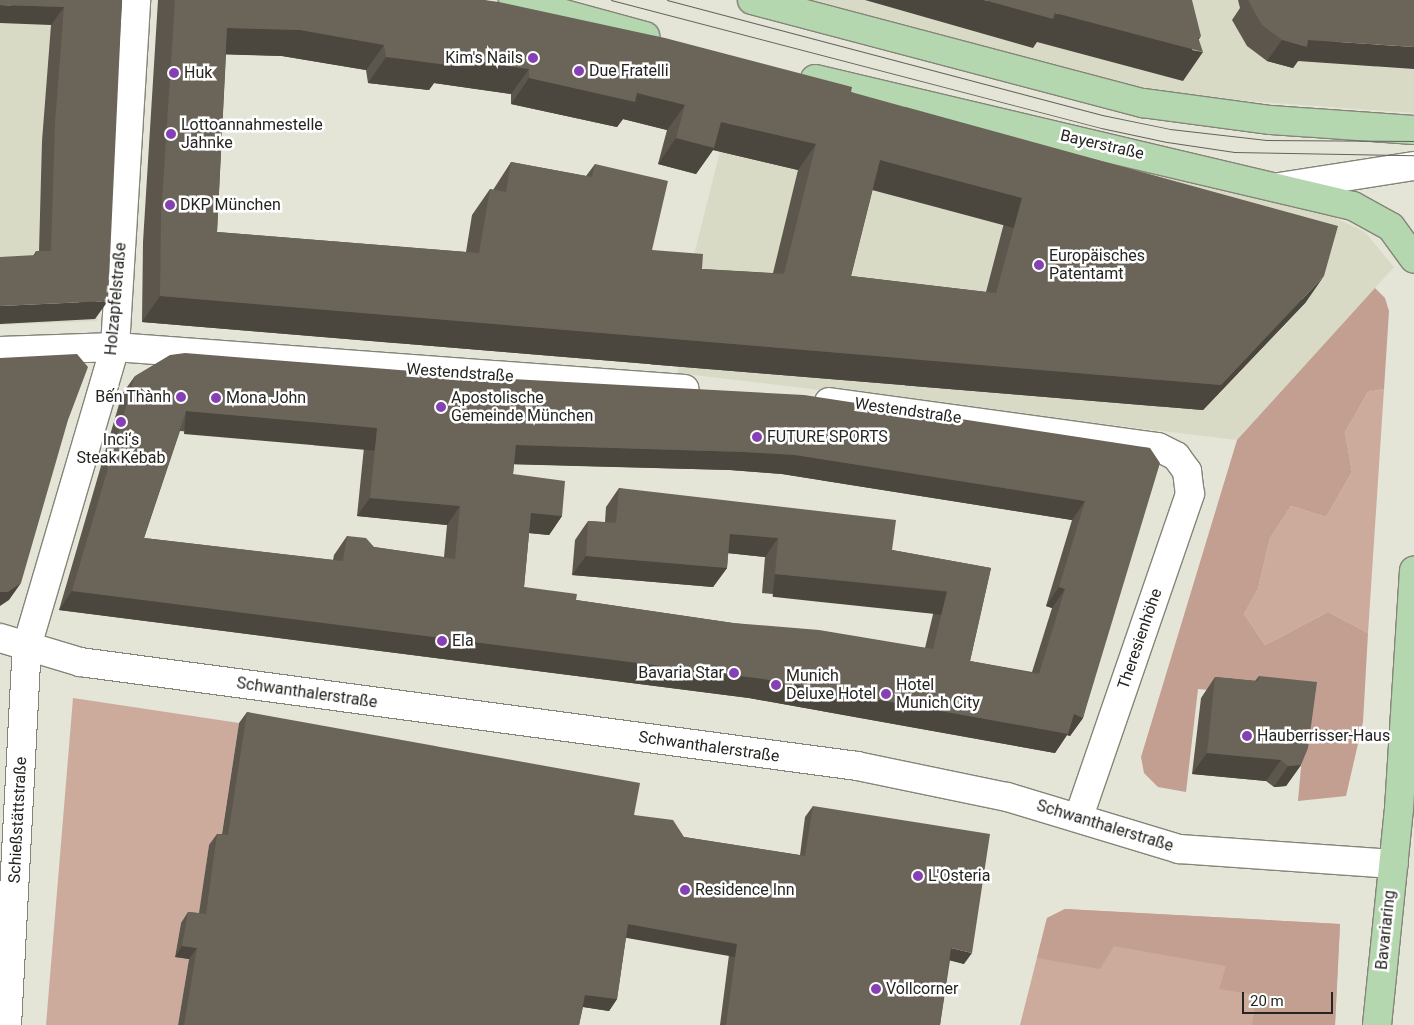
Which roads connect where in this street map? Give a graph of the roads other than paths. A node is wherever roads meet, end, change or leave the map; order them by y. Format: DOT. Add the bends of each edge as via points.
graph roads {
  1 [pos="136,0"];
  2 [pos="513,0"];
  3 [pos="752,0"];
  4 [pos="558,5"];
  5 [pos="668,42"];
  6 [pos="791,74"];
  7 [pos="1414,130"];
  8 [pos="1414,166"];
  9 [pos="1280,187"];
  10 [pos="1414,259"];
  11 [pos="116,347"];
  12 [pos="0,351"];
  13 [pos="710,391"];
  14 [pos="799,399"];
  15 [pos="1182,462"];
  16 [pos="1414,570"];
  17 [pos="0,638"];
  18 [pos="27,646"];
  19 [pos="1079,817"];
  20 [pos="1404,864"];
  21 [pos="7,1025"];
  22 [pos="1377,1025"];
  1 -- 11 [label="street, Holzapfelstraße"];
  2 -- 4 [label="main road"];
  3 -- 7 [label="main road" via="1143,103 1235,117"];
  4 -- 5 [label="main road"];
  6 -- 9 [label="main road, Bayerstraße"];
  8 -- 9 [label="street, Bayerstraße"];
  9 -- 10 [label="main road" via="1369,212 1391,227"];
  11 -- 12 [label="street, Westendstraße"];
  11 -- 13 [label="street, Westendstraße"];
  11 -- 18 [label="street, Holzapfelstraße"];
  14 -- 15 [label="street, Westendstraße" via="868,405 1158,447"];
  15 -- 19 [label="street, Theresienhöhe" via="1190,478 1190,494"];
  16 -- 20 [label="main road, Bavariaring"];
  17 -- 18 [label="street, Schwanthalerstraße"];
  18 -- 19 [label="street, Schwanthalerstraße" via="80,662 857,766 1007,797"];
  18 -- 21 [label="street, Schießstättstraße"];
  19 -- 20 [label="street, Schwanthalerstraße" via="1179,849"];
  20 -- 22 [label="main road, Bavariaring"];
}
